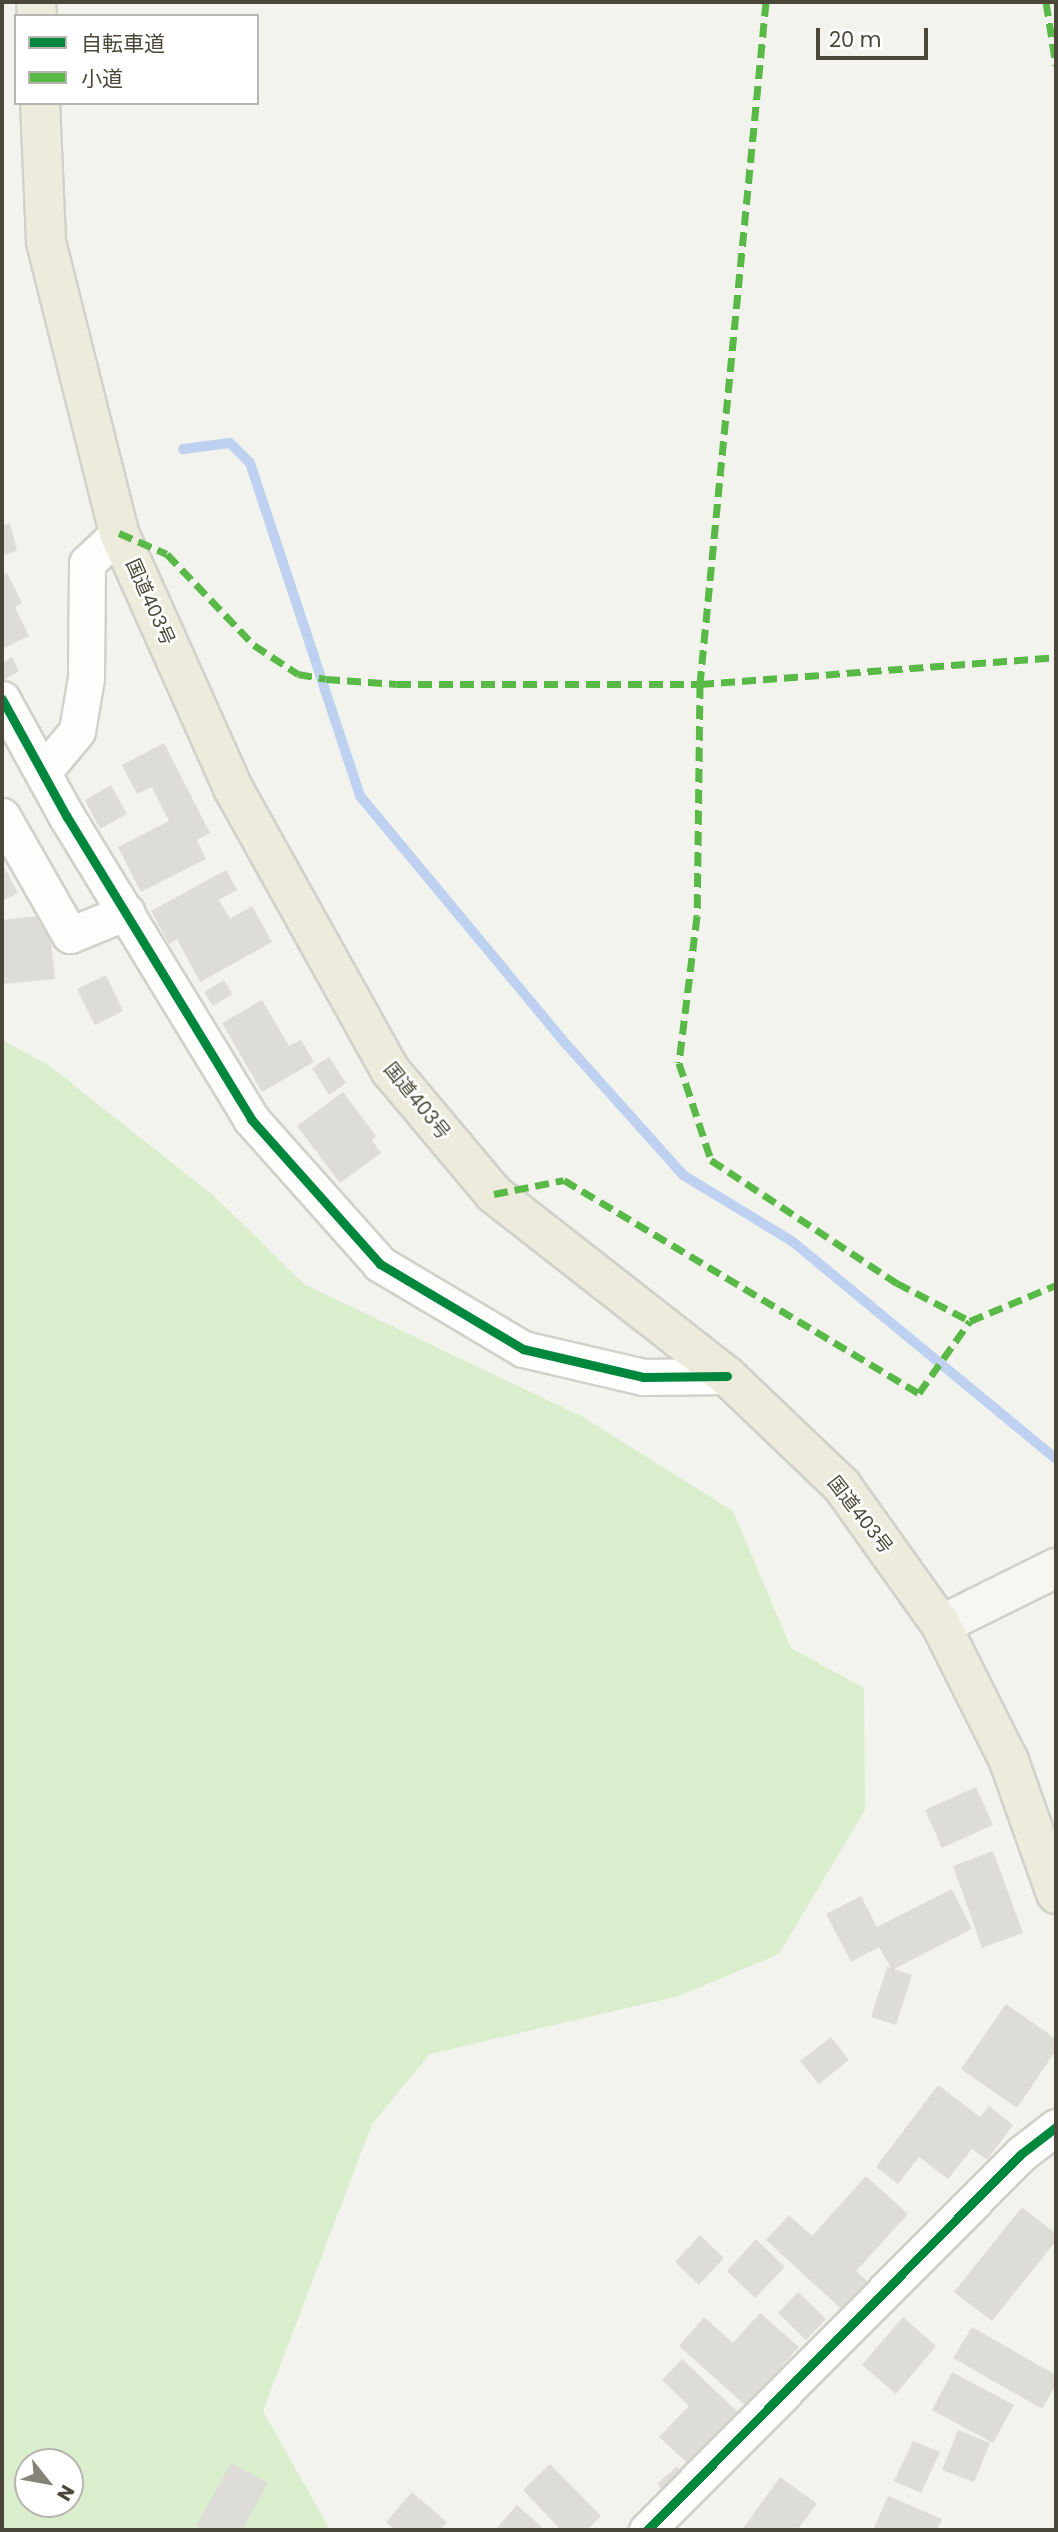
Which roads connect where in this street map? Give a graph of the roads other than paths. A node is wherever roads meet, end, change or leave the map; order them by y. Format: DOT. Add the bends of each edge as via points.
graph roads {
  1 [pos="40,105"];
  2 [pos="119,533"];
  3 [pos="2,699"];
  4 [pos="43,772"];
  5 [pos="2,816"];
  6 [pos="126,912"];
  7 [pos="727,1376"];
  8 [pos="1056,1568"];
  9 [pos="941,1625"];
  10 [pos="1056,1895"];
  11 [pos="1048,2143"];
  12 [pos="647,2530"];
  1 -- 2 [label="highway, 国道403号" via="46,242"];
  2 -- 4 [label="street" via="87,564 86,678 77,731"];
  2 -- 7 [label="highway, 国道403号" via="233,788 390,1070 494,1194"];
  3 -- 4 [label="street"];
  4 -- 6 [label="street"];
  5 -- 6 [label="street" via="71,935"];
  6 -- 7 [label="street" via="251,1119 380,1264 523,1349 643,1377"];
  7 -- 9 [label="highway, 国道403号" via="842,1486"];
  8 -- 9 [label="main road"];
  9 -- 10 [label="highway, 国道403号" via="1009,1761"];
  11 -- 12 [label="street"];
}
